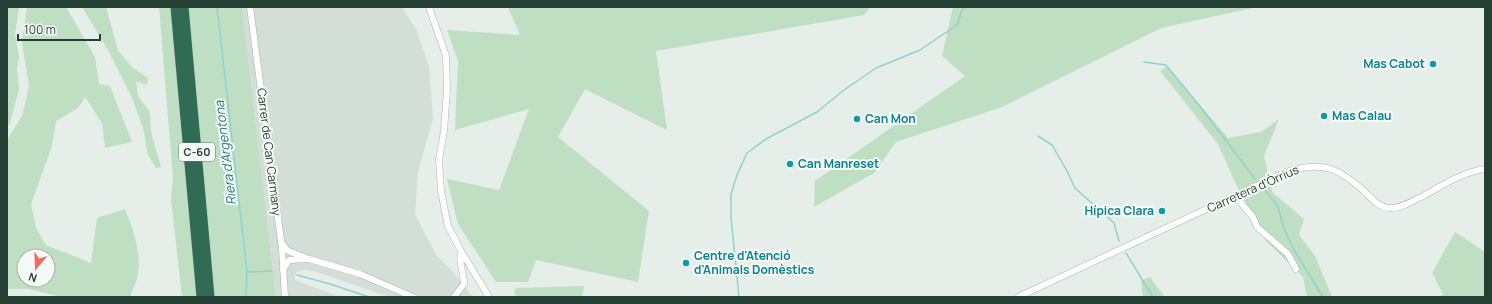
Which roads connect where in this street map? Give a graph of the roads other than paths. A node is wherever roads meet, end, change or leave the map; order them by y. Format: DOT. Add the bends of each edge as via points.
graph roads {
  1 [pos="175,7"];
  2 [pos="184,7"];
  3 [pos="250,7"];
  4 [pos="429,7"];
  5 [pos="1485,169"];
  6 [pos="1235,196"];
  7 [pos="280,241"];
  8 [pos="461,251"];
  9 [pos="309,259"];
  10 [pos="1296,269"];
  11 [pos="282,270"];
  12 [pos="201,297"];
  13 [pos="210,297"];
  14 [pos="285,297"];
  15 [pos="413,297"];
  16 [pos="454,297"];
  17 [pos="489,297"];
  18 [pos="1018,297"];
  1 -- 12 [label="highway, C-60"];
  2 -- 13 [label="highway, C-60"];
  3 -- 7 [label="street, Carrer de Can Carmany"];
  4 -- 8 [label="street" via="446,56 447,90 440,160 441,191 448,226"];
  5 -- 6 [label="street, Carretera d'Òrrius" via="1468,173 1393,208 1382,207 1339,173 1314,166 1286,172"];
  6 -- 10 [label="street" via="1250,213 1260,230 1288,254"];
  6 -- 18 [label="street, Carretera d'Òrrius"];
  7 -- 9 [label="street" via="288,251"];
  7 -- 11 [label="street, Carrer de Can Carmany"];
  8 -- 16 [label="street" via="459,258 464,284"];
  8 -- 17 [label="street"];
  9 -- 11 [label="street" via="289,260"];
  9 -- 15 [label="street" via="360,274"];
  11 -- 14 [label="street, Carrer de Can Carmany"];
}
